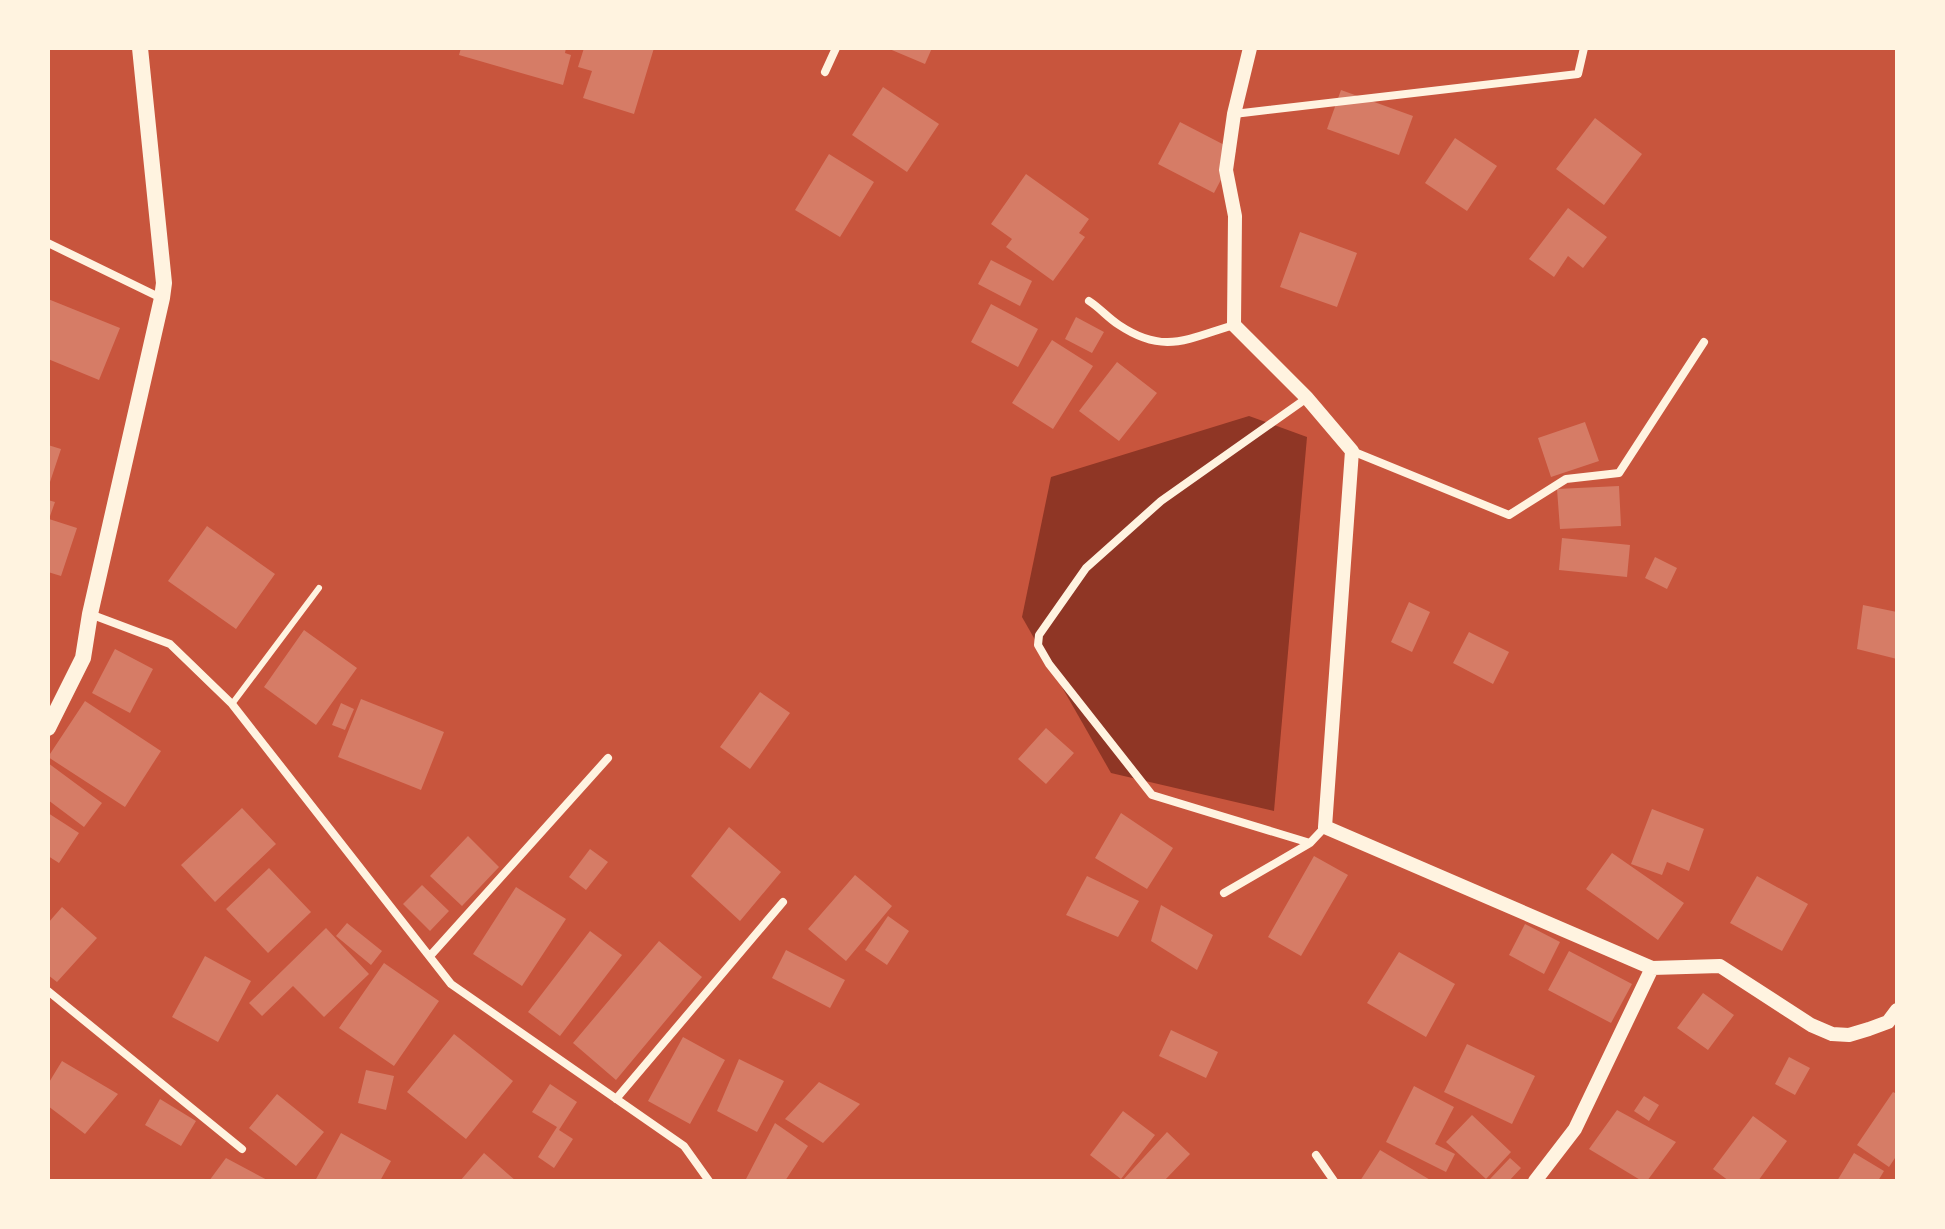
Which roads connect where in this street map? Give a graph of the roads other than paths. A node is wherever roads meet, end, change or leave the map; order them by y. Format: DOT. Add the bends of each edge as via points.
graph roads {
  1 [pos="140,48"];
  2 [pos="836,48"];
  3 [pos="1250,48"];
  4 [pos="1584,48"];
  5 [pos="825,72"];
  6 [pos="1234,114"];
  7 [pos="48,243"];
  8 [pos="162,298"];
  9 [pos="1089,301"];
  10 [pos="1234,325"];
  11 [pos="1704,342"];
  12 [pos="1307,398"];
  13 [pos="1352,451"];
  14 [pos="319,588"];
  15 [pos="90,614"];
  16 [pos="232,704"];
  17 [pos="48,728"];
  18 [pos="608,758"];
  19 [pos="1325,827"];
  20 [pos="1310,843"];
  21 [pos="1224,893"];
  22 [pos="783,902"];
  23 [pos="430,956"];
  24 [pos="1652,968"];
  25 [pos="48,991"];
  26 [pos="1894,1019"];
  27 [pos="616,1099"];
  28 [pos="242,1149"];
  29 [pos="1316,1155"];
  30 [pos="709,1181"];
  31 [pos="1334,1181"];
  32 [pos="1535,1181"];
  1 -- 8 [label="main road"];
  2 -- 5 [label="street"];
  3 -- 6 [label="street"];
  4 -- 6 [label="street" via="1578,74"];
  6 -- 10 [label="street" via="1226,170 1235,216"];
  7 -- 8 [label="street"];
  8 -- 15 [label="main road"];
  9 -- 10 [label="street" via="1121,327 1158,344"];
  10 -- 12 [label="street"];
  11 -- 13 [label="street" via="1619,473 1566,479 1509,515"];
  12 -- 13 [label="street"];
  12 -- 20 [label="street" via="1161,501 1086,568 1045,624 1038,645 1152,795"];
  13 -- 19 [label="street"];
  14 -- 16 [label="lane"];
  15 -- 16 [label="street" via="170,644"];
  15 -- 17 [label="main road" via="83,658"];
  16 -- 23 [label="street"];
  18 -- 23 [label="street"];
  19 -- 20 [label="street"];
  19 -- 24 [label="street"];
  20 -- 21 [label="street"];
  22 -- 27 [label="street"];
  23 -- 27 [label="street" via="451,984"];
  24 -- 26 [label="street" via="1720,966 1832,1034 1849,1035"];
  24 -- 32 [label="street" via="1575,1129"];
  25 -- 28 [label="street"];
  27 -- 30 [label="street" via="684,1146"];
  29 -- 31 [label="street"];
}
